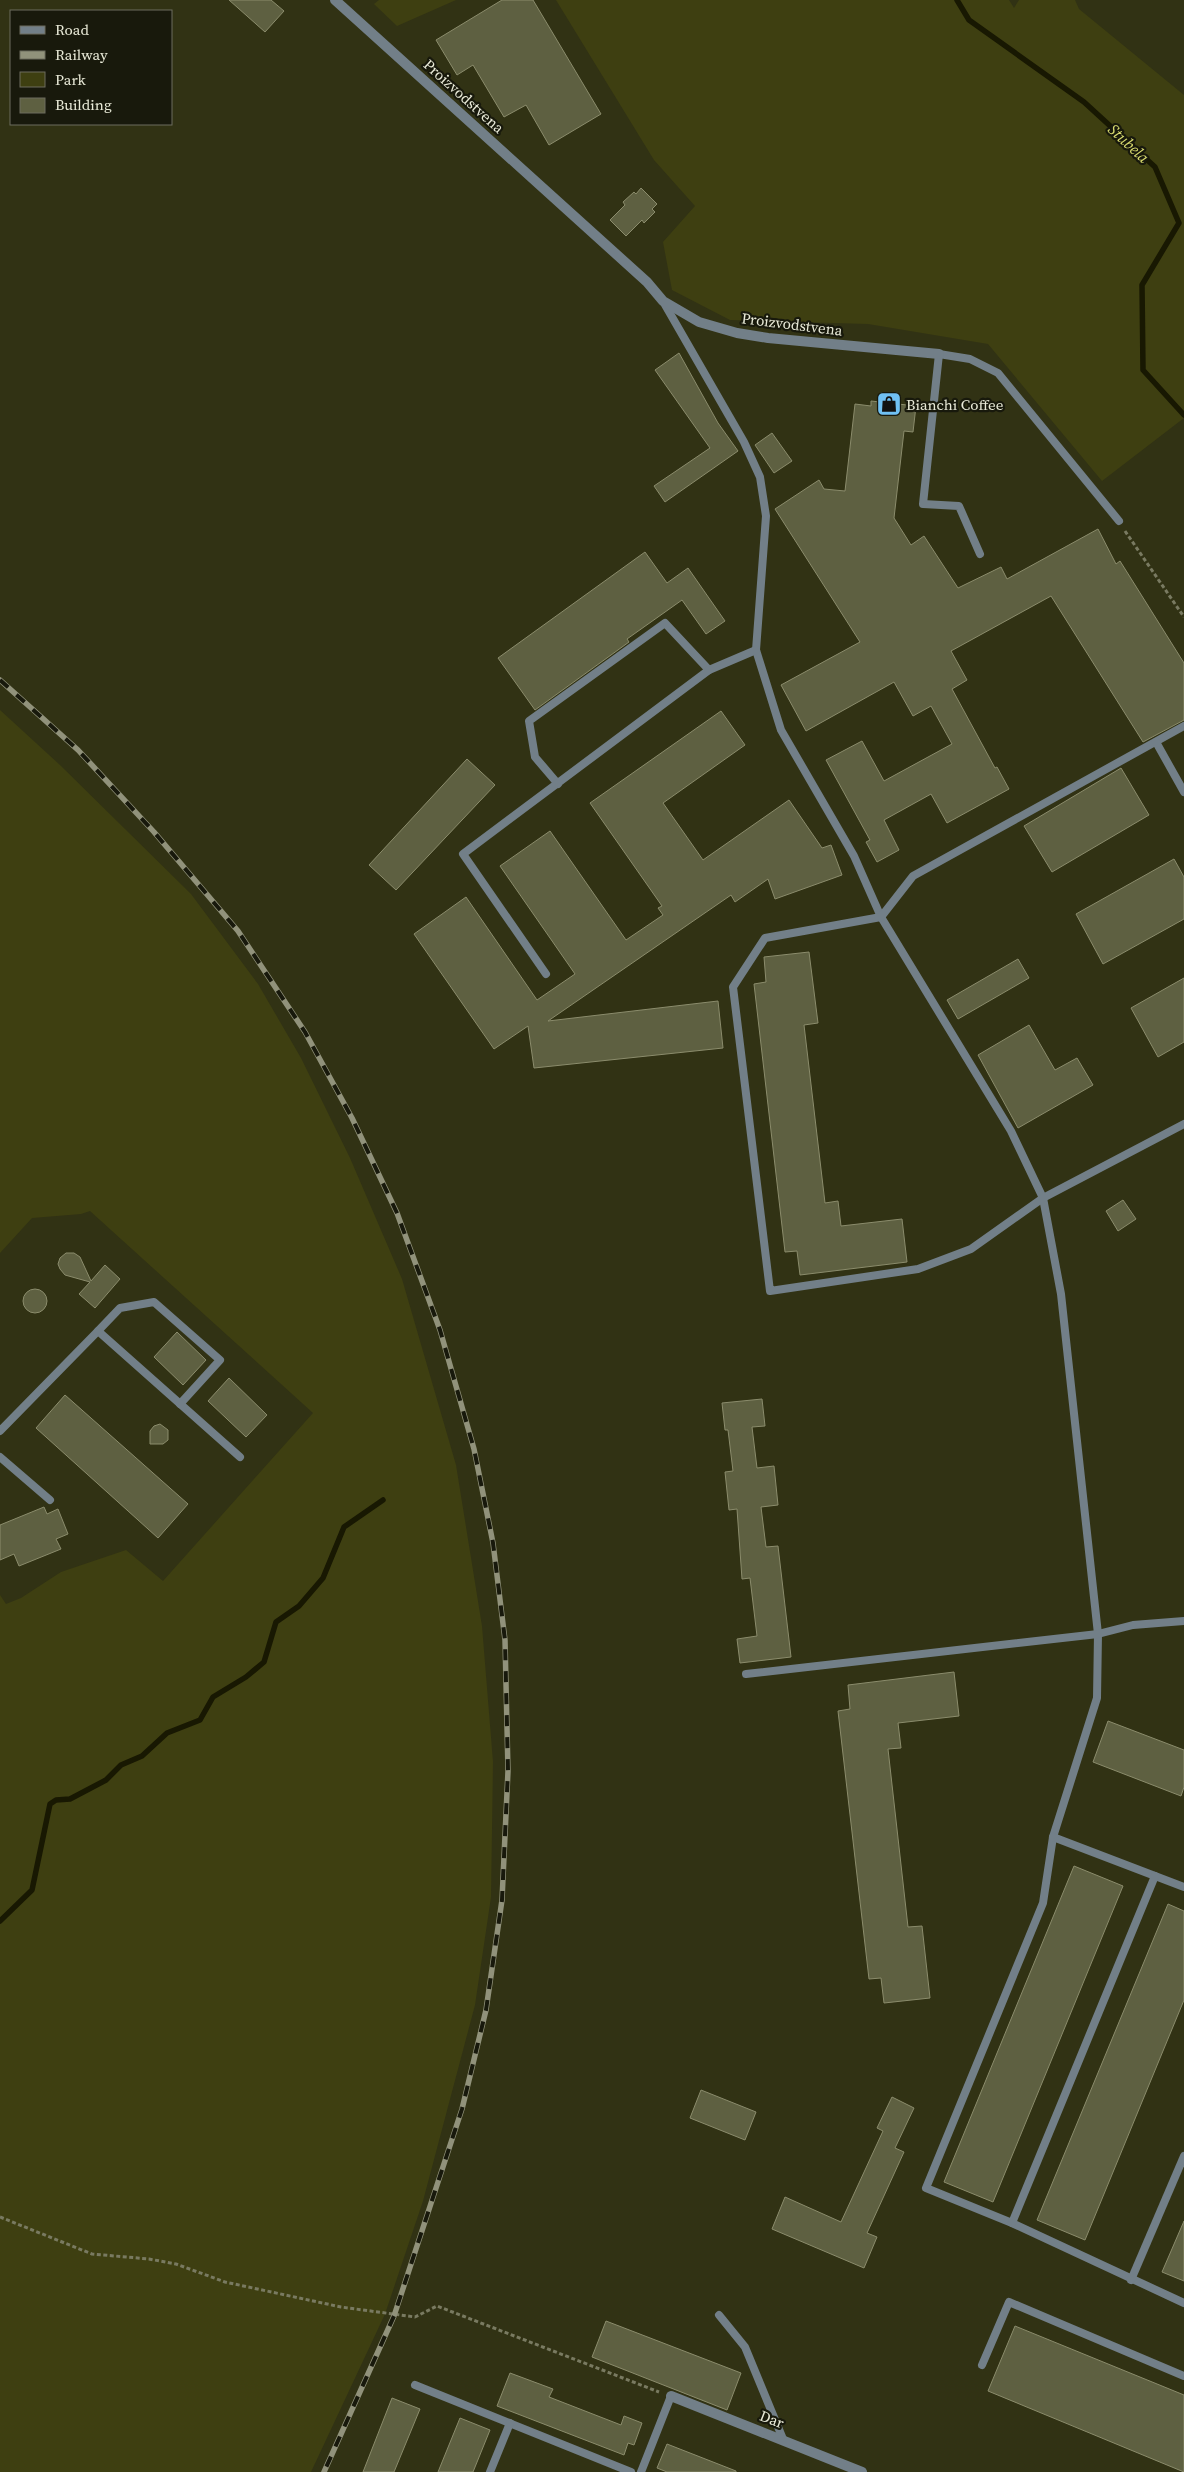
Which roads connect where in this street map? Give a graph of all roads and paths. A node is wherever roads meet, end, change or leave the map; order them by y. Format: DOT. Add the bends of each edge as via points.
graph roads {
  1 [pos="335,0"];
  2 [pos="663,301"];
  3 [pos="939,354"];
  4 [pos="1119,521"];
  5 [pos="980,554"];
  6 [pos="1184,617"];
  7 [pos="756,650"];
  8 [pos="709,670"];
  9 [pos="1184,726"];
  10 [pos="1156,742"];
  11 [pos="558,784"];
  12 [pos="1184,792"];
  13 [pos="882,917"];
  14 [pos="546,974"];
  15 [pos="1184,1124"];
  16 [pos="1043,1198"];
  17 [pos="98,1331"];
  18 [pos="180,1404"];
  19 [pos="0,1431"];
  20 [pos="0,1457"];
  21 [pos="240,1457"];
  22 [pos="50,1500"];
  23 [pos="1184,1621"];
  24 [pos="1098,1634"];
  25 [pos="746,1674"];
  26 [pos="1053,1837"];
  27 [pos="1155,1876"];
  28 [pos="1184,1887"];
  29 [pos="1184,2156"];
  30 [pos="0,2217"];
  31 [pos="1012,2224"];
  32 [pos="1131,2280"];
  33 [pos="1184,2303"];
  34 [pos="719,2315"];
  35 [pos="982,2365"];
  36 [pos="1184,2376"];
  37 [pos="415,2385"];
  38 [pos="671,2396"];
  39 [pos="510,2423"];
  40 [pos="783,2439"];
  41 [pos="490,2472"];
  42 [pos="631,2472"];
  43 [pos="641,2472"];
  44 [pos="862,2472"];
  1 -- 2 [label="street, Proizvodstvena" via="647,282"];
  2 -- 3 [label="street, Proizvodstvena" via="699,322 737,333"];
  2 -- 7 [label="lane" via="740,434 760,477 766,516"];
  3 -- 4 [label="lane, Proizvodstvena" via="970,359 998,373"];
  3 -- 5 [label="lane" via="923,504 959,506"];
  4 -- 6 [label="path"];
  7 -- 8 [label="lane"];
  7 -- 13 [label="lane" via="781,730 854,856"];
  8 -- 11 [label="lane"];
  8 -- 11 [label="lane" via="665,623 529,721 536,757"];
  9 -- 10 [label="lane"];
  10 -- 12 [label="lane"];
  10 -- 13 [label="lane" via="913,876"];
  11 -- 14 [label="lane" via="463,854"];
  13 -- 16 [label="lane" via="1011,1131"];
  13 -- 16 [label="lane" via="765,938 733,987 770,1291 918,1269 970,1249"];
  15 -- 16 [label="lane"];
  16 -- 24 [label="lane" via="1061,1294"];
  17 -- 18 [label="lane"];
  17 -- 18 [label="lane" via="120,1308 154,1302 220,1360"];
  17 -- 19 [label="lane"];
  18 -- 21 [label="lane"];
  20 -- 22 [label="lane"];
  23 -- 24 [label="lane" via="1132,1625"];
  24 -- 25 [label="lane"];
  24 -- 26 [label="lane" via="1097,1698"];
  26 -- 27 [label="lane"];
  26 -- 31 [label="lane" via="1043,1903 926,2188"];
  27 -- 28 [label="lane"];
  27 -- 31 [label="lane"];
  29 -- 32 [label="lane"];
  30 -- 38 [label="path" via="92,2254 176,2264 225,2282 341,2307 415,2317 437,2306"];
  31 -- 32 [label="lane"];
  32 -- 33 [label="lane"];
  34 -- 40 [label="lane" via="745,2347"];
  35 -- 36 [label="lane" via="1009,2302"];
  37 -- 39 [label="lane"];
  38 -- 40 [label="street, Dar"];
  38 -- 43 [label="lane"];
  39 -- 41 [label="lane"];
  39 -- 42 [label="lane"];
  40 -- 44 [label="street, Dar"];
}
